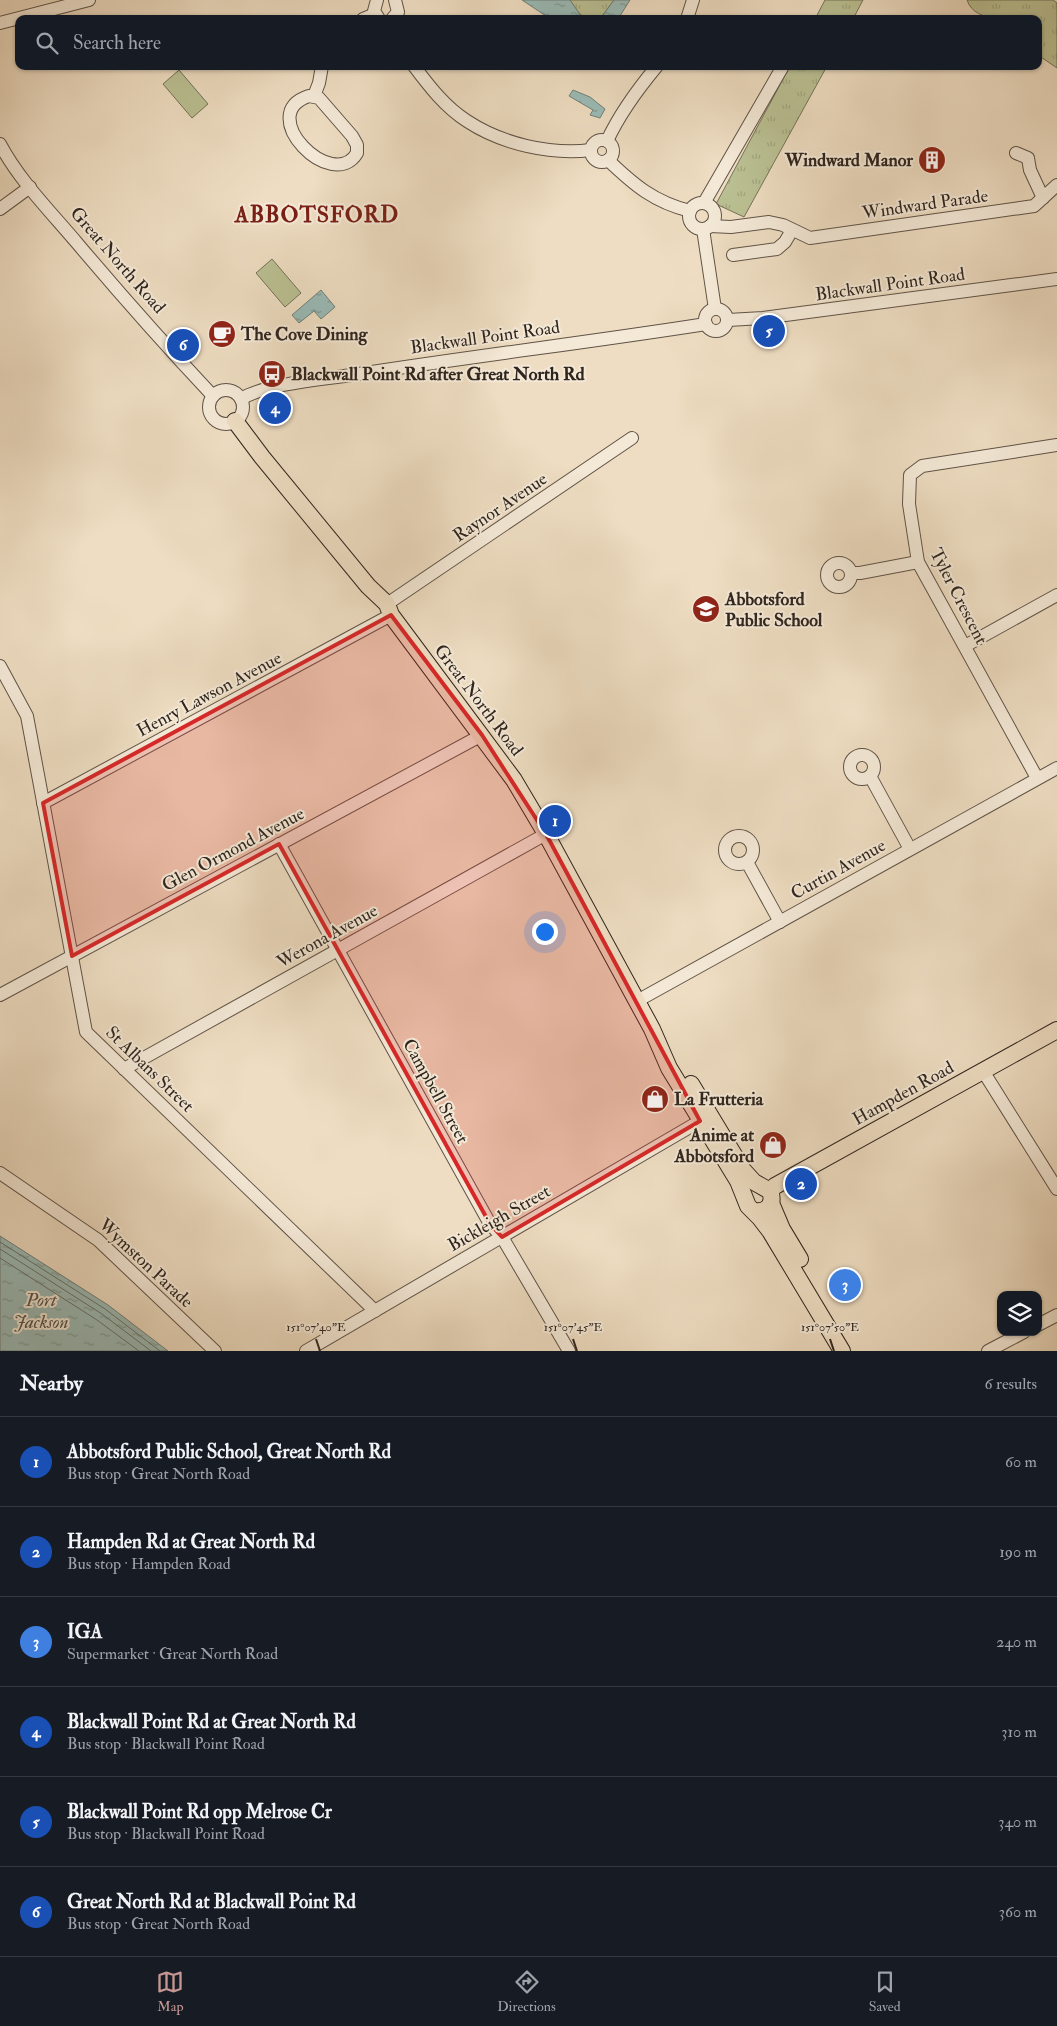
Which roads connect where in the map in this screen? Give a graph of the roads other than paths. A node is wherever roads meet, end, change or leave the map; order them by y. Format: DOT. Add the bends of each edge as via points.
graph roads {
  1 [pos="88,0"];
  2 [pos="377,0"];
  3 [pos="693,0"];
  4 [pos="399,1"];
  5 [pos="31,15"];
  6 [pos="377,15"];
  7 [pos="395,15"];
  8 [pos="688,15"];
  9 [pos="15,19"];
  10 [pos="0,23"];
  11 [pos="321,70"];
  12 [pos="417,70"];
  13 [pos="654,70"];
  14 [pos="781,70"];
  15 [pos="314,96"];
  16 [pos="607,142"];
  17 [pos="0,144"];
  18 [pos="591,150"];
  19 [pos="1016,153"];
  20 [pos="608,160"];
  21 [pos="1057,185"];
  22 [pos="30,187"];
  23 [pos="1043,198"];
  24 [pos="704,203"];
  25 [pos="0,209"];
  26 [pos="690,211"];
  27 [pos="707,228"];
  28 [pos="792,230"];
  29 [pos="733,255"];
  30 [pos="1057,279"];
  31 [pos="715,309"];
  32 [pos="728,320"];
  33 [pos="706,324"];
  34 [pos="214,396"];
  35 [pos="241,399"];
  36 [pos="235,422"];
  37 [pos="632,438"];
  38 [pos="1057,445"];
  39 [pos="918,562"];
  40 [pos="851,573"];
  41 [pos="1057,595"];
  42 [pos="389,609"];
  43 [pos="965,646"];
  44 [pos="0,666"];
  45 [pos="482,735"];
  46 [pos="1057,768"];
  47 [pos="870,776"];
  48 [pos="1038,778"];
  49 [pos="43,803"];
  50 [pos="546,834"];
  51 [pos="280,844"];
  52 [pos="910,849"];
  53 [pos="747,862"];
  54 [pos="780,922"];
  55 [pos="338,950"];
  56 [pos="72,956"];
  57 [pos="0,995"];
  58 [pos="637,1001"];
  59 [pos="1057,1030"];
  60 [pos="124,1069"];
  61 [pos="983,1071"];
  62 [pos="705,1118"];
  63 [pos="0,1173"];
  64 [pos="1057,1189"];
  65 [pos="767,1194"];
  66 [pos="750,1205"];
  67 [pos="502,1236"];
  68 [pos="375,1311"];
  69 [pos="1057,1315"];
  70 [pos="1042,1322"];
  71 [pos="1016,1336"];
  72 [pos="215,1351"];
  73 [pos="306,1351"];
  74 [pos="569,1351"];
  75 [pos="842,1351"];
  76 [pos="854,1351"];
  77 [pos="988,1351"];
  1 -- 5 [label="street"];
  2 -- 6 [label="street" via="373,7"];
  3 -- 8 [label="street"];
  4 -- 7 [label="street"];
  9 -- 10 [label="street"];
  11 -- 15 [label="street"];
  12 -- 18 [label="street" via="433,92 466,121 506,140 557,152"];
  13 -- 16 [label="street" via="634,94"];
  14 -- 24 [label="street"];
  15 -- 15 [label="street" via="320,98 355,140 357,153 348,164 324,161 295,137 290,124 294,105 305,97"];
  16 -- 18 [label="street" via="597,141"];
  16 -- 20 [label="street" via="613,150"];
  17 -- 22 [label="street, Great North Road"];
  18 -- 20 [label="street" via="595,159 601,162"];
  19 -- 23 [label="street" via="1028,158"];
  20 -- 26 [label="street" via="634,185"];
  21 -- 23 [label="street, Windward Parade"];
  22 -- 25 [label="street"];
  22 -- 34 [label="street, Great North Road" via="164,345"];
  23 -- 28 [label="street, Windward Parade" via="1034,206 810,238"];
  24 -- 26 [label="street" via="696,204"];
  24 -- 27 [label="street" via="712,207 715,214"];
  26 -- 27 [label="street" via="689,220 694,227"];
  27 -- 28 [label="street, Windward Parade" via="769,222"];
  27 -- 31 [label="street"];
  28 -- 29 [label="street" via="777,248"];
  30 -- 32 [label="street, Blackwall Point Road"];
  31 -- 32 [label="street" via="724,311"];
  31 -- 33 [label="street" via="707,314"];
  32 -- 33 [label="street" via="717,331"];
  33 -- 35 [label="street, Blackwall Point Road" via="316,381 251,393"];
  34 -- 35 [label="street" via="228,390"];
  34 -- 36 [label="street" via="209,406 212,416 224,424"];
  35 -- 36 [label="street" via="242,412"];
  36 -- 42 [label="main road, Great North Road"];
  37 -- 42 [label="street, Raynor Avenue"];
  38 -- 39 [label="street, Tyler Crescent" via="922,466 910,475 909,504"];
  39 -- 40 [label="street"];
  39 -- 43 [label="street, Tyler Crescent"];
  41 -- 43 [label="street"];
  42 -- 45 [label="main road, Great North Road"];
  42 -- 49 [label="street, Henry Lawson Avenue"];
  43 -- 48 [label="street, Tyler Crescent"];
  44 -- 49 [label="street, St Albans Street" via="27,716"];
  45 -- 50 [label="main road, Great North Road"];
  45 -- 51 [label="street, Glen Ormond Avenue"];
  46 -- 48 [label="street, Curtin Avenue"];
  47 -- 52 [label="street"];
  48 -- 52 [label="street, Curtin Avenue"];
  49 -- 56 [label="street, St Albans Street"];
  50 -- 55 [label="street, Werona Avenue"];
  50 -- 58 [label="main road, Great North Road"];
  51 -- 55 [label="street, Campbell Street"];
  51 -- 56 [label="street, Glen Ormond Avenue"];
  52 -- 54 [label="street, Curtin Avenue"];
  53 -- 54 [label="street"];
  54 -- 58 [label="street, Curtin Avenue"];
  55 -- 60 [label="street, Werona Avenue"];
  55 -- 67 [label="street, Campbell Street" via="490,1224"];
  56 -- 57 [label="street, Glen Ormond Avenue"];
  56 -- 60 [label="street, St Albans Street" via="86,1032"];
  58 -- 62 [label="main road, Great North Road" via="669,1068"];
  59 -- 61 [label="main road, Hampden Road"];
  60 -- 68 [label="street, St Albans Street"];
  61 -- 64 [label="street"];
  61 -- 65 [label="main road, Hampden Road" via="775,1186"];
  62 -- 65 [label="main road, Great North Road" via="743,1170"];
  62 -- 66 [label="main road, Great North Road"];
  62 -- 67 [label="street, Bickleigh Street"];
  63 -- 72 [label="street, Wymston Parade" via="98,1240"];
  65 -- 66 [label="main road" via="766,1210"];
  65 -- 66 [label="main road" via="751,1188"];
  65 -- 76 [label="main road, Great North Road" via="782,1229"];
  66 -- 75 [label="main road, Great North Road" via="770,1231"];
  67 -- 68 [label="street, Bickleigh Street"];
  67 -- 74 [label="street, Campbell Street"];
  68 -- 73 [label="street, Bickleigh Street"];
  69 -- 70 [label="street"];
  71 -- 77 [label="street"];
}
